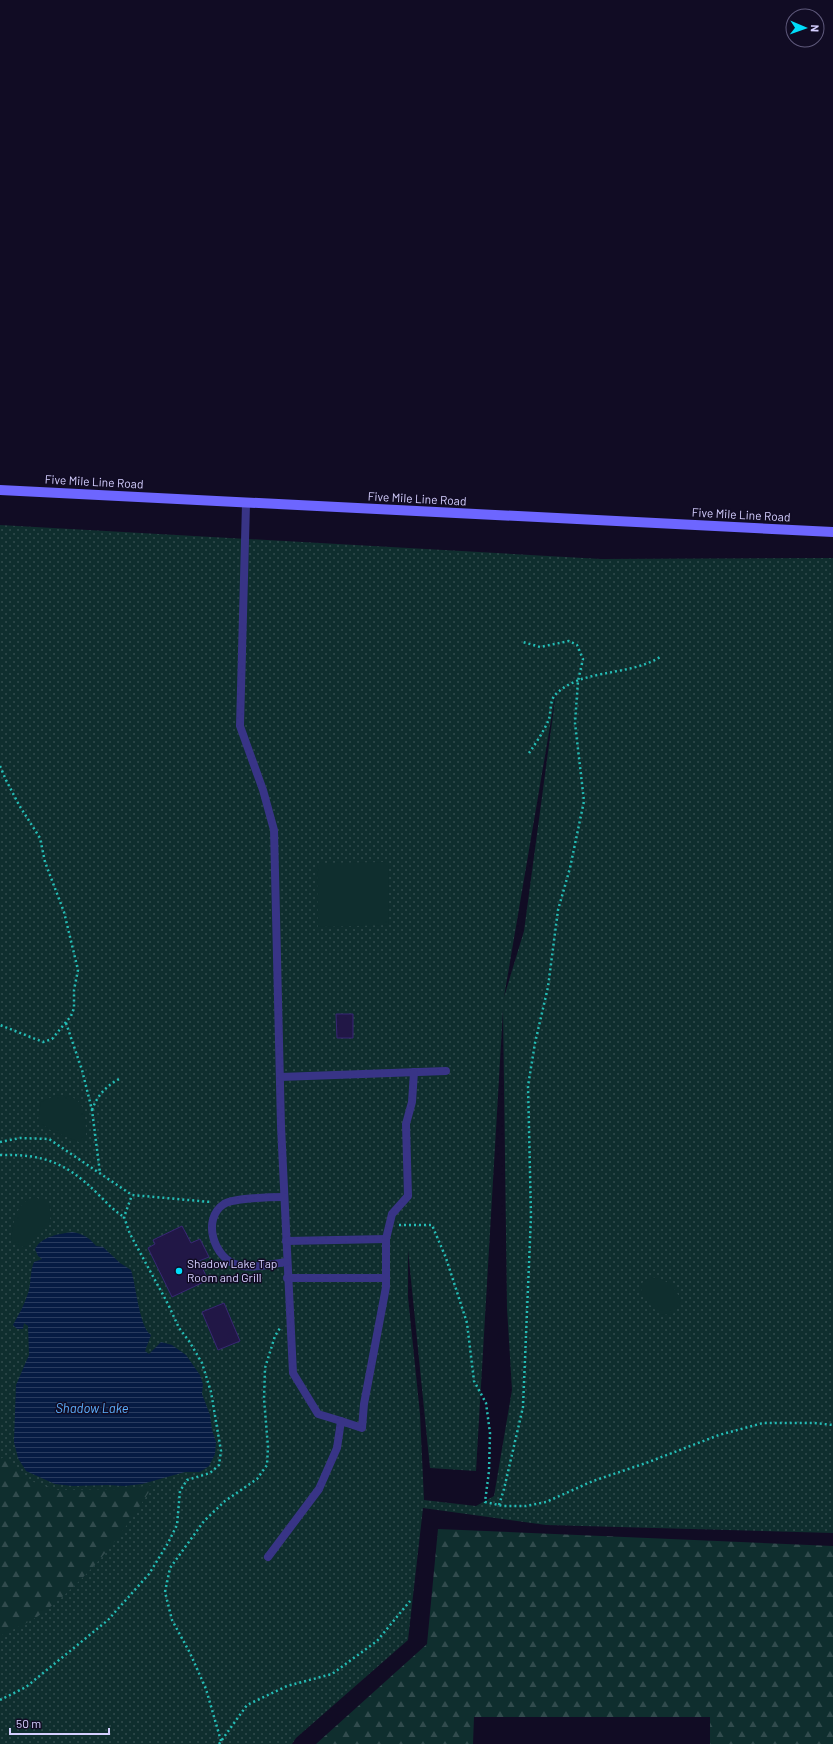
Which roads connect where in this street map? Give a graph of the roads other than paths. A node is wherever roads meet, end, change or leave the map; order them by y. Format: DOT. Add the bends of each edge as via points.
graph roads {
  1 [pos="0,490"];
  2 [pos="246,504"];
  3 [pos="833,532"];
  4 [pos="446,1071"];
  5 [pos="414,1072"];
  6 [pos="280,1077"];
  7 [pos="284,1197"];
  8 [pos="386,1239"];
  9 [pos="286,1241"];
  10 [pos="286,1262"];
  11 [pos="287,1278"];
  12 [pos="386,1278"];
  13 [pos="341,1421"];
  14 [pos="268,1557"];
  1 -- 2 [label="main road, Five Mile Line Road"];
  2 -- 3 [label="main road, Five Mile Line Road"];
  2 -- 6 [label="lane" via="240,726 274,830"];
  4 -- 5 [label="lane"];
  5 -- 6 [label="lane"];
  5 -- 8 [label="lane" via="412,1102 406,1124 408,1196 392,1214"];
  6 -- 7 [label="lane"];
  7 -- 9 [label="lane"];
  7 -- 10 [label="lane" via="225,1203 217,1210 212,1223 213,1239 222,1256 236,1265"];
  8 -- 9 [label="lane"];
  8 -- 12 [label="lane"];
  9 -- 10 [label="lane"];
  10 -- 11 [label="lane"];
  11 -- 12 [label="lane"];
  11 -- 13 [label="lane" via="293,1373 318,1414"];
  12 -- 13 [label="lane" via="362,1428"];
  13 -- 14 [label="lane" via="337,1448 319,1489"];
}
